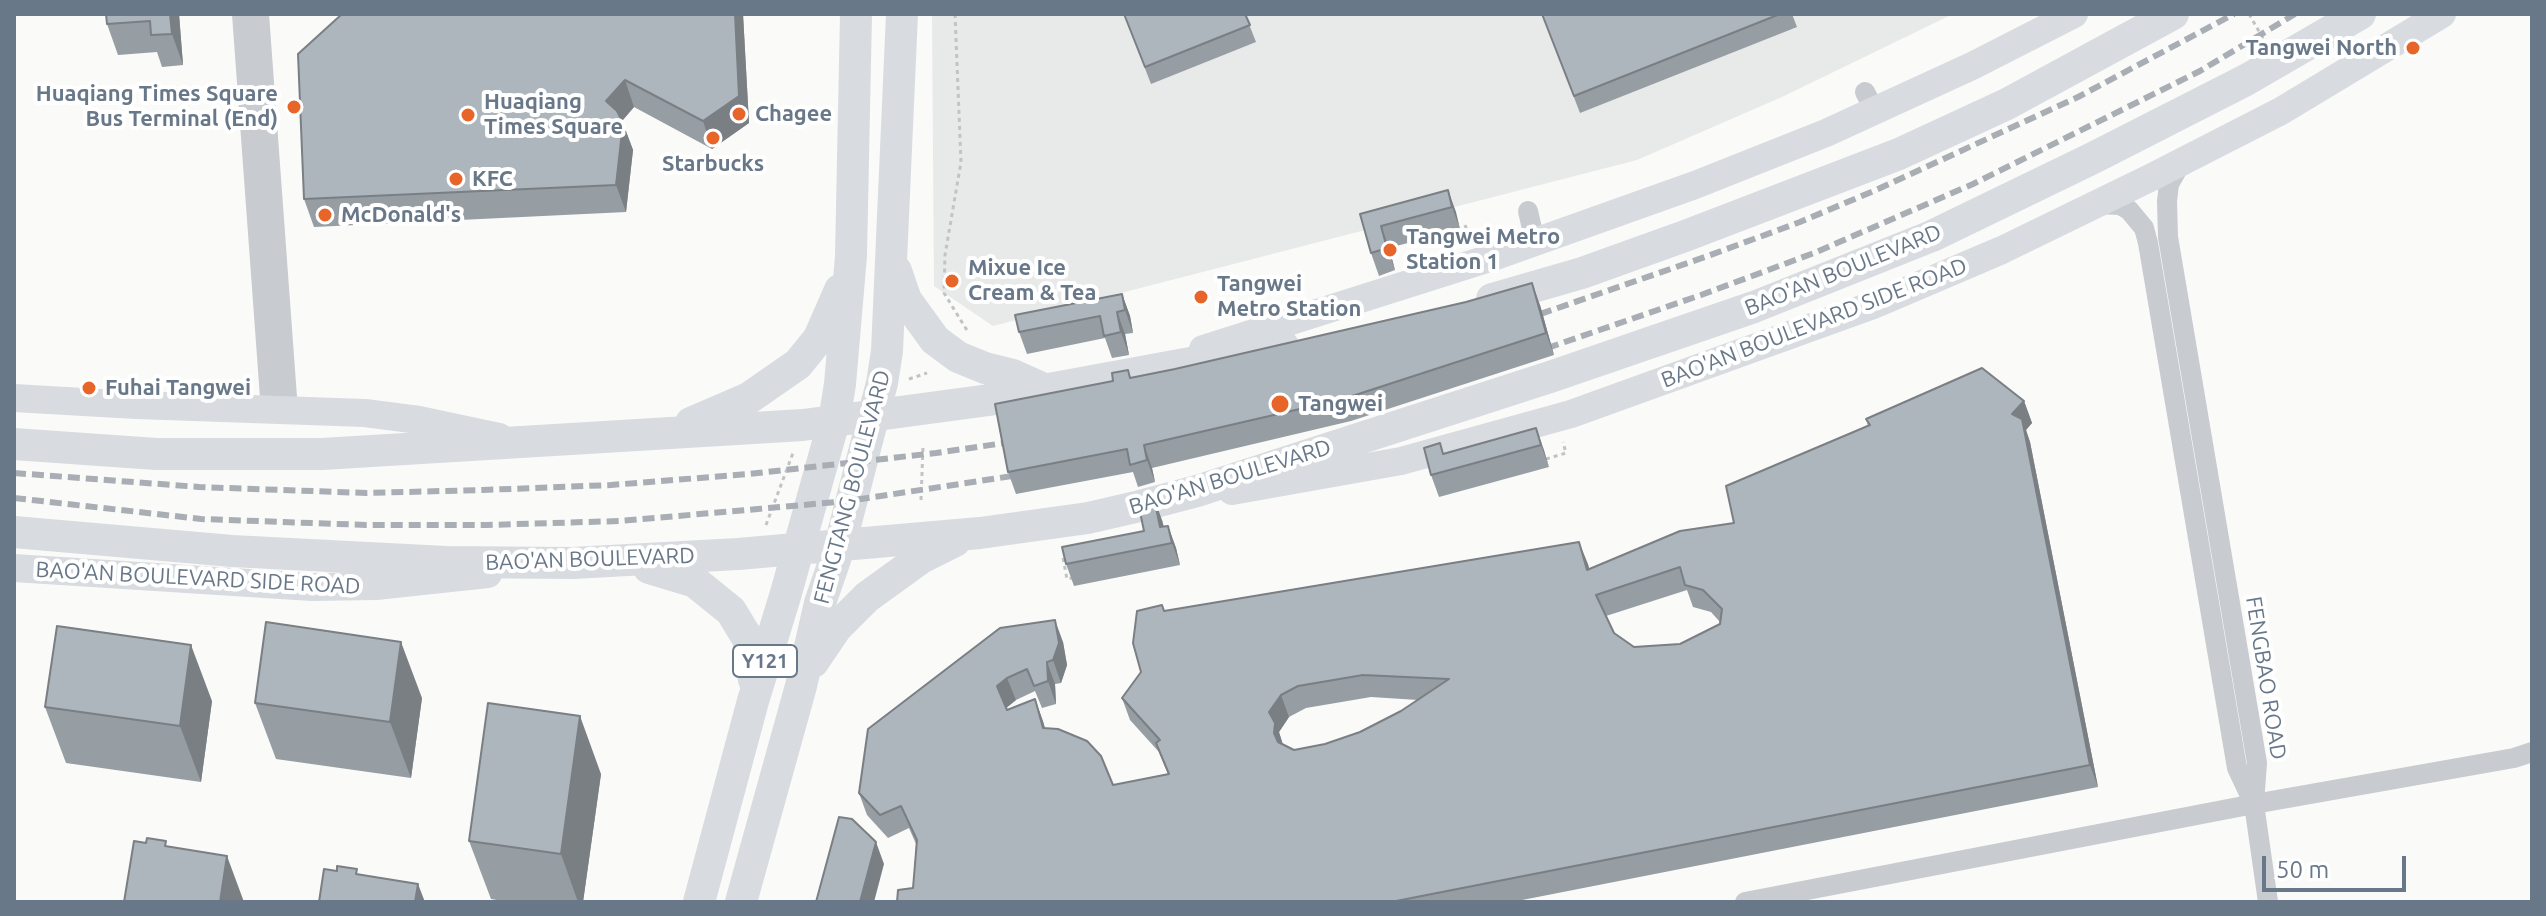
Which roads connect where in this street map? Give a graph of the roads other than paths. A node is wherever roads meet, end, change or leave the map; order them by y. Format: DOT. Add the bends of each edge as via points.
graph roads {
  1 [pos="242,14"];
  2 [pos="259,14"];
  3 [pos="856,14"];
  4 [pos="902,14"];
  5 [pos="2074,14"];
  6 [pos="2173,14"];
  7 [pos="2360,14"];
  8 [pos="2442,14"];
  9 [pos="852,145"];
  10 [pos="898,147"];
  11 [pos="2181,163"];
  12 [pos="2097,204"];
  13 [pos="1528,211"];
  14 [pos="1535,242"];
  15 [pos="892,253"];
  16 [pos="851,256"];
  17 [pos="1470,306"];
  18 [pos="1356,332"];
  19 [pos="1134,371"];
  20 [pos="1044,389"];
  21 [pos="14,398"];
  22 [pos="279,411"];
  23 [pos="875,417"];
  24 [pos="834,421"];
  25 [pos="656,435"];
  26 [pos="526,442"];
  27 [pos="14,444"];
  28 [pos="1140,506"];
  29 [pos="14,532"];
  30 [pos="980,533"];
  31 [pos="840,545"];
  32 [pos="799,549"];
  33 [pos="619,561"];
  34 [pos="573,563"];
  35 [pos="14,568"];
  36 [pos="801,686"];
  37 [pos="753,701"];
  38 [pos="2532,752"];
  39 [pos="2254,804"];
  40 [pos="699,902"];
  41 [pos="741,902"];
  42 [pos="1745,902"];
  43 [pos="2268,902"];
  1 -- 22 [label="street"];
  2 -- 22 [label="street"];
  3 -- 9 [label="main road, FENGTANG BOULEVARD"];
  4 -- 10 [label="main road, FENGTANG BOULEVARD / Y121"];
  5 -- 14 [label="main road" via="1870,101 1826,133"];
  6 -- 17 [label="main road" via="2007,104 1899,154 1582,273"];
  7 -- 28 [label="main road, BAO'AN BOULEVARD" via="2121,144 1902,248 1754,307 1550,377"];
  8 -- 11 [label="main road, BAO'AN BOULEVARD SIDE ROAD" via="2281,111"];
  9 -- 10 [label="main road"];
  9 -- 16 [label="main road, FENGTANG BOULEVARD"];
  10 -- 15 [label="main road, FENGTANG BOULEVARD / Y121"];
  11 -- 12 [label="main road, BAO'AN BOULEVARD SIDE ROAD"];
  11 -- 39 [label="street, FENGBAO ROAD" via="2169,184 2168,237 2257,763"];
  12 -- 28 [label="main road, BAO'AN BOULEVARD SIDE ROAD" via="1873,305 1571,414 1401,461"];
  12 -- 39 [label="street, FENGBAO ROAD" via="2129,210 2144,228 2148,243 2237,768"];
  13 -- 14 [label="street"];
  14 -- 19 [label="main road"];
  15 -- 20 [label="main road" via="906,300 935,340 958,357"];
  15 -- 23 [label="main road, FENGTANG BOULEVARD / Y121" via="887,351"];
  16 -- 24 [label="main road, FENGTANG BOULEVARD"];
  16 -- 25 [label="main road" via="819,338 798,364 729,408"];
  18 -- 19 [label="main road"];
  19 -- 20 [label="main road"];
  20 -- 23 [label="main road"];
  21 -- 22 [label="main road"];
  22 -- 26 [label="main road" via="391,416"];
  23 -- 24 [label="main road"];
  23 -- 31 [label="main road, FENGTANG BOULEVARD / Y121"];
  24 -- 25 [label="main road"];
  24 -- 32 [label="main road, FENGTANG BOULEVARD / Y121"];
  25 -- 26 [label="main road"];
  26 -- 27 [label="main road" via="290,454 156,454"];
  28 -- 30 [label="main road, BAO'AN BOULEVARD"];
  29 -- 34 [label="main road, BAO'AN BOULEVARD" via="232,551"];
  30 -- 31 [label="main road, BAO'AN BOULEVARD"];
  30 -- 36 [label="main road" via="921,558 867,597 823,645"];
  31 -- 32 [label="main road, BAO'AN BOULEVARD"];
  31 -- 36 [label="main road, FENGTANG BOULEVARD / Y121"];
  32 -- 33 [label="main road, BAO'AN BOULEVARD"];
  32 -- 37 [label="main road, FENGTANG BOULEVARD / Y121"];
  33 -- 34 [label="main road, BAO'AN BOULEVARD"];
  33 -- 37 [label="main road" via="695,582 725,605 748,639"];
  34 -- 35 [label="main road, BAO'AN BOULEVARD SIDE ROAD" via="424,582 312,587"];
  36 -- 41 [label="main road, FENGTANG BOULEVARD / Y121"];
  37 -- 40 [label="main road, FENGTANG BOULEVARD / Y121"];
  38 -- 39 [label="street"];
  39 -- 42 [label="street"];
  39 -- 43 [label="street"];
}
